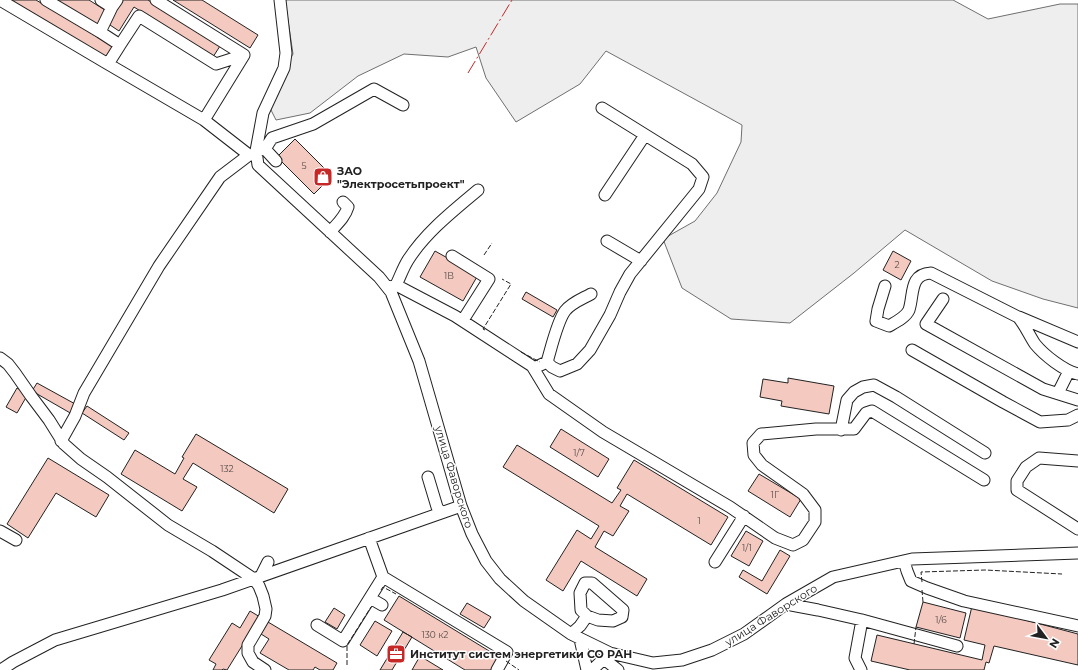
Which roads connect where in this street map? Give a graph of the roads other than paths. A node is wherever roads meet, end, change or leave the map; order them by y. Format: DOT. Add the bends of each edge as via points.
graph roads {
  1 [pos="0,0"];
  2 [pos="46,0"];
  3 [pos="101,0"];
  4 [pos="156,0"];
  5 [pos="280,0"];
  6 [pos="115,3"];
  7 [pos="100,32"];
  8 [pos="120,45"];
  9 [pos="244,55"];
  10 [pos="108,64"];
  11 [pos="403,105"];
  12 [pos="602,108"];
  13 [pos="204,120"];
  14 [pos="645,135"];
  15 [pos="257,155"];
  16 [pos="276,161"];
  17 [pos="478,190"];
  18 [pos="605,195"];
  19 [pos="343,202"];
  20 [pos="330,232"];
  21 [pos="607,241"];
  22 [pos="452,256"];
  23 [pos="641,261"];
  24 [pos="885,286"];
  25 [pos="392,287"];
  26 [pos="591,294"];
  27 [pos="943,299"];
  28 [pos="1018,317"];
  29 [pos="463,320"];
  30 [pos="1078,342"];
  31 [pos="912,350"];
  32 [pos="0,358"];
  33 [pos="547,362"];
  34 [pos="534,368"];
  35 [pos="1074,372"];
  36 [pos="1058,394"];
  37 [pos="1078,400"];
  38 [pos="1078,415"];
  39 [pos="841,430"];
  40 [pos="62,441"];
  41 [pos="985,452"];
  42 [pos="1078,461"];
  43 [pos="428,477"];
  44 [pos="984,480"];
  45 [pos="461,506"];
  46 [pos="441,513"];
  47 [pos="744,516"];
  48 [pos="1078,529"];
  49 [pos="0,531"];
  50 [pos="369,538"];
  51 [pos="16,540"];
  52 [pos="1078,553"];
  53 [pos="904,561"];
  54 [pos="268,562"];
  55 [pos="715,562"];
  56 [pos="258,577"];
  57 [pos="383,577"];
  58 [pos="370,598"];
  59 [pos="786,604"];
  60 [pos="382,605"];
  61 [pos="587,616"];
  62 [pos="862,620"];
  63 [pos="317,625"];
  64 [pos="1078,626"];
  65 [pos="575,636"];
  66 [pos="957,646"];
  67 [pos="607,656"];
  68 [pos="1,670"];
  69 [pos="265,670"];
  70 [pos="497,670"];
  71 [pos="587,670"];
  72 [pos="592,670"];
  73 [pos="618,670"];
  74 [pos="861,670"];
  1 -- 10 [label="street"];
  2 -- 7 [label="street"];
  3 -- 6 [label="street"];
  4 -- 9 [label="street"];
  5 -- 15 [label="street" via="286,53 284,68 263,113"];
  6 -- 7 [label="street"];
  7 -- 8 [label="street"];
  8 -- 9 [label="street" via="139,16 216,64"];
  8 -- 10 [label="street"];
  9 -- 13 [label="street"];
  10 -- 13 [label="street"];
  11 -- 15 [label="street" via="374,89 313,124 272,138"];
  12 -- 14 [label="street"];
  13 -- 15 [label="street"];
  14 -- 18 [label="street"];
  14 -- 23 [label="street" via="692,164 703,177 699,189"];
  15 -- 16 [label="street"];
  15 -- 20 [label="street, улица Фаворского"];
  15 -- 40 [label="street" via="220,177 159,266 84,393"];
  17 -- 25 [label="street" via="429,234"];
  19 -- 20 [label="street" via="348,207 346,213"];
  20 -- 25 [label="street, улица Фаворского"];
  21 -- 23 [label="street"];
  22 -- 29 [label="street" via="489,279"];
  23 -- 33 [label="street" via="630,274 590,350 577,364 560,371"];
  24 -- 28 [label="street" via="876,321 889,326 908,311 917,279 926,273 941,277"];
  25 -- 29 [label="street"];
  25 -- 45 [label="street, улица Фаворского" via="394,299 419,361"];
  26 -- 33 [label="street" via="573,303 565,311"];
  27 -- 36 [label="street" via="926,324 1043,389"];
  28 -- 30 [label="street"];
  28 -- 35 [label="street" via="1043,353"];
  29 -- 34 [label="street"];
  31 -- 38 [label="street" via="1040,422 1068,420"];
  32 -- 40 [label="street" via="15,373"];
  33 -- 34 [label="street"];
  34 -- 47 [label="street" via="549,394 603,432"];
  35 -- 36 [label="street"];
  36 -- 37 [label="street"];
  39 -- 41 [label="street" via="847,400 854,392 874,385"];
  39 -- 44 [label="street" via="854,429 866,413 872,411"];
  39 -- 47 [label="street" via="816,429 761,434 753,443 754,455 762,465 803,494 815,510 814,522 803,540 793,545 775,538"];
  40 -- 56 [label="street" via="81,459 168,525 245,572"];
  42 -- 48 [label="street" via="1039,458 1026,467 1016,481 1017,490"];
  43 -- 46 [label="street"];
  45 -- 46 [label="street"];
  45 -- 65 [label="street, улица Фаворского" via="486,561 500,579 524,601"];
  46 -- 50 [label="street"];
  47 -- 55 [label="street"];
  49 -- 51 [label="street"];
  50 -- 56 [label="street"];
  50 -- 57 [label="street"];
  52 -- 53 [label="street, улица Фаворского"];
  53 -- 59 [label="street, улица Фаворского" via="833,578"];
  53 -- 64 [label="street" via="911,581 927,588 964,601"];
  54 -- 56 [label="street"];
  56 -- 68 [label="street" via="210,594 55,640"];
  56 -- 69 [label="street" via="266,609 265,616 248,645 248,653 253,662"];
  57 -- 58 [label="street"];
  57 -- 70 [label="street" via="507,652"];
  58 -- 60 [label="street"];
  58 -- 63 [label="street" via="343,641"];
  59 -- 62 [label="street"];
  59 -- 67 [label="street, улица Фаворского" via="744,634 712,650 682,660 653,662"];
  61 -- 65 [label="street"];
  62 -- 66 [label="street"];
  62 -- 74 [label="street" via="855,658"];
  65 -- 67 [label="street, улица Фаворского"];
  65 -- 71 [label="street"];
  67 -- 72 [label="street"];
  67 -- 73 [label="street"];
}
